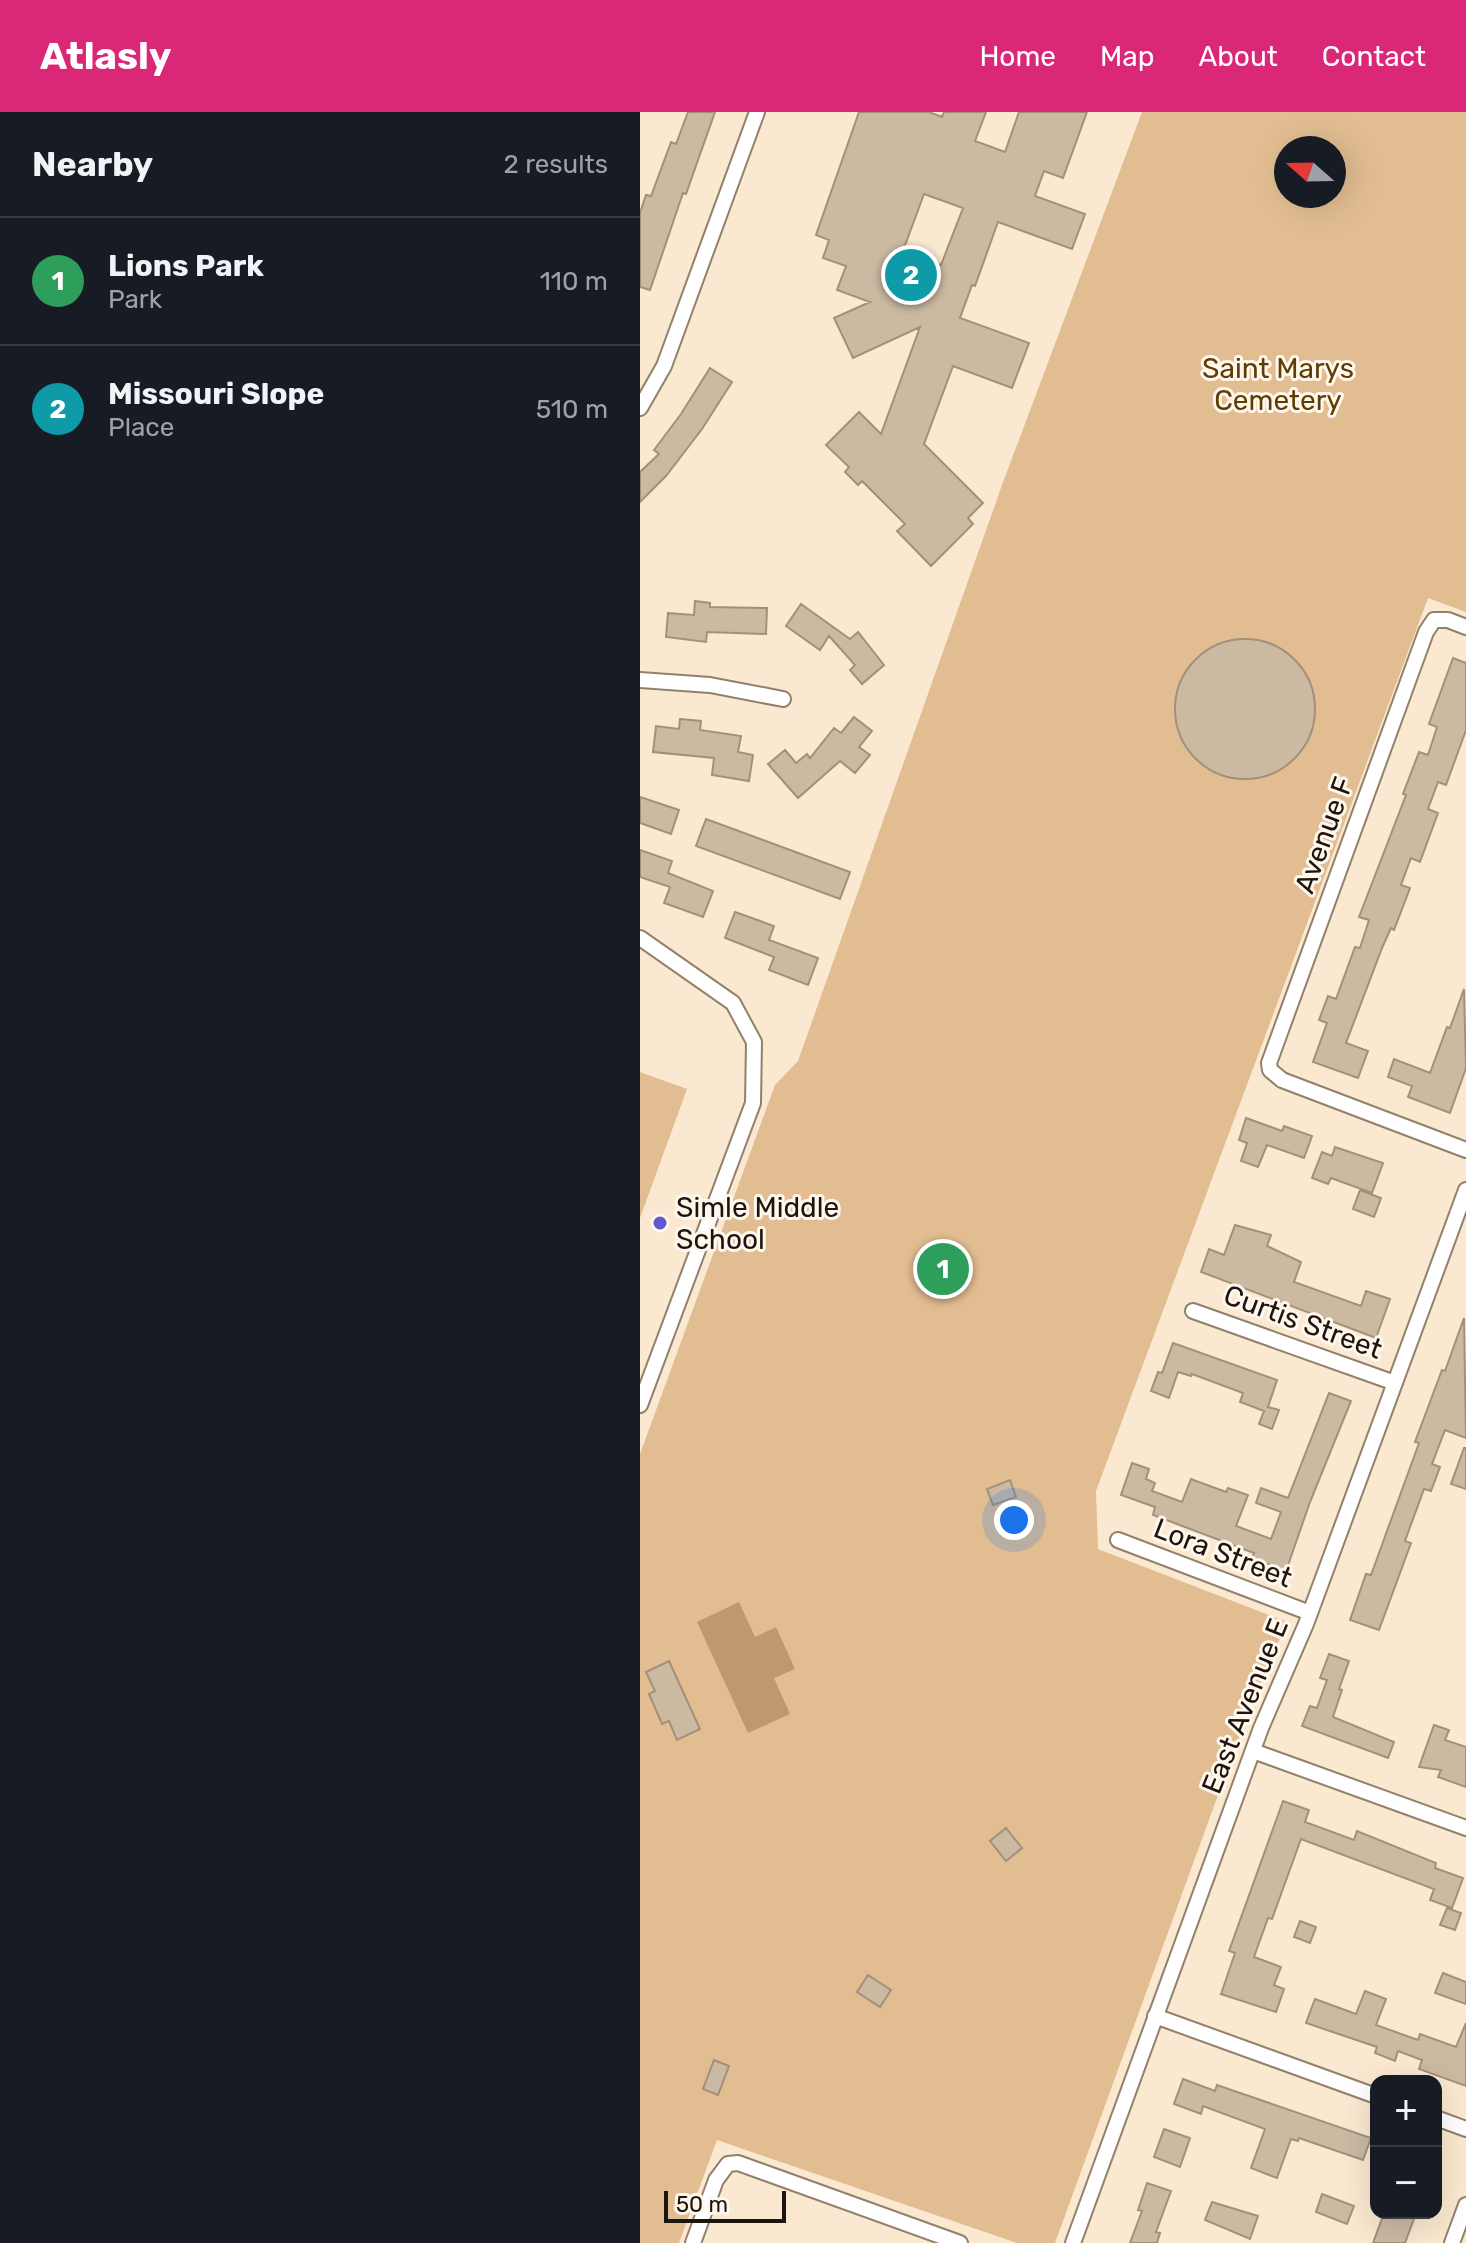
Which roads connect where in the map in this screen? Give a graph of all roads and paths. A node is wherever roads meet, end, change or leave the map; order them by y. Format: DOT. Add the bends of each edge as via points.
graph roads {
  1 [pos="757,112"];
  2 [pos="640,408"];
  3 [pos="1466,627"];
  4 [pos="640,680"];
  5 [pos="783,699"];
  6 [pos="640,938"];
  7 [pos="1466,1150"];
  8 [pos="1466,1190"];
  9 [pos="1193,1311"];
  10 [pos="1395,1383"];
  11 [pos="640,1405"];
  12 [pos="1118,1540"];
  13 [pos="1310,1613"];
  14 [pos="1253,1751"];
  15 [pos="1466,1828"];
  16 [pos="1155,2016"];
  17 [pos="1370,2094"];
  18 [pos="1442,2120"];
  19 [pos="1466,2129"];
  20 [pos="1466,2205"];
  21 [pos="693,2243"];
  22 [pos="960,2243"];
  23 [pos="1073,2243"];
  24 [pos="1452,2243"];
  1 -- 2 [label="street" via="664,366"];
  3 -- 7 [label="street, Avenue F" via="1434,620 1426,632 1269,1063 1282,1080"];
  4 -- 5 [label="street" via="710,685"];
  6 -- 11 [label="street" via="733,1003 754,1042 753,1103"];
  8 -- 10 [label="street, East Avenue E"];
  9 -- 10 [label="street, Curtis Street"];
  10 -- 13 [label="street, East Avenue E"];
  12 -- 13 [label="street, Lora Street"];
  13 -- 14 [label="street, East Avenue E"];
  14 -- 15 [label="street"];
  14 -- 16 [label="street, East Avenue E"];
  16 -- 17 [label="street"];
  16 -- 23 [label="street, East Avenue E"];
  18 -- 19 [label="street"];
  20 -- 24 [label="street"];
  21 -- 22 [label="street" via="716,2180 728,2164 748,2166"];
}
